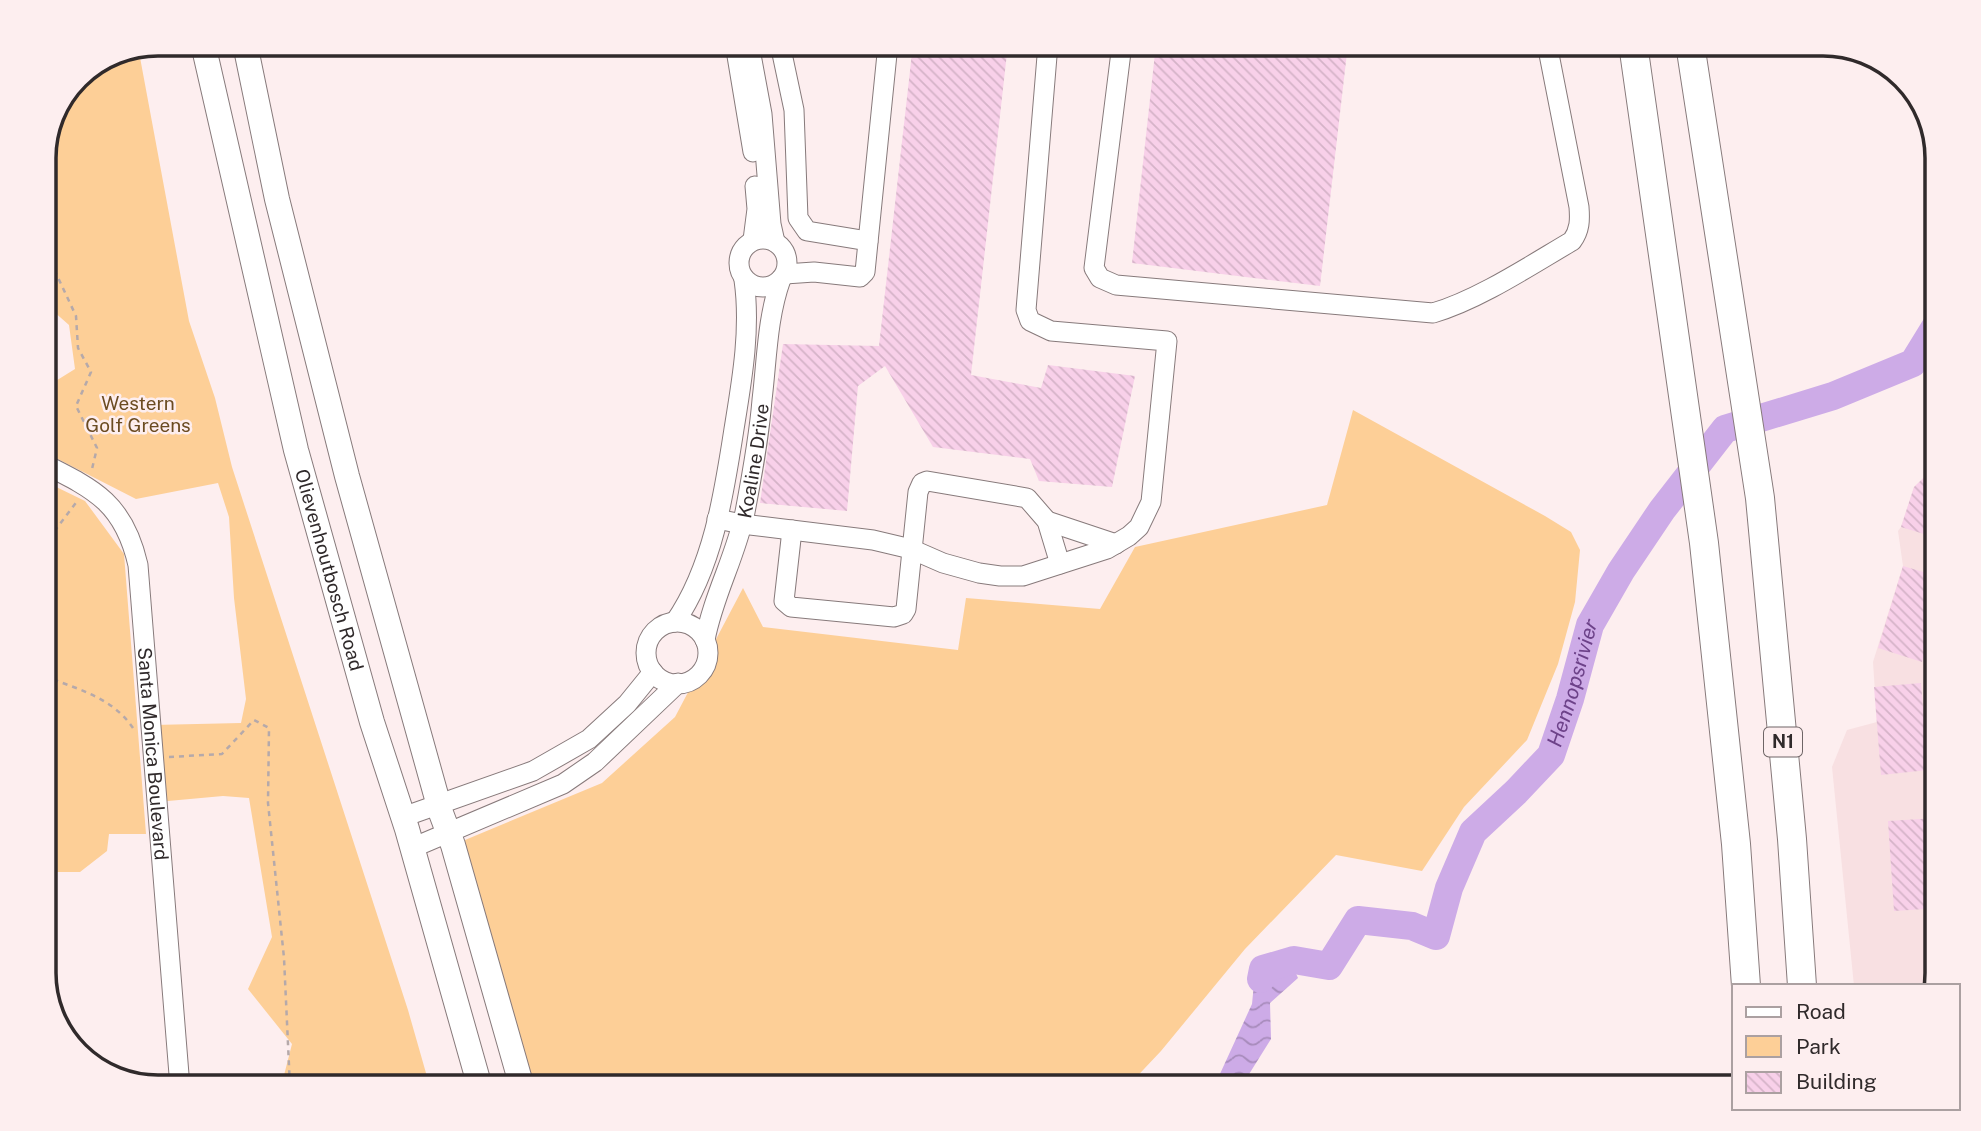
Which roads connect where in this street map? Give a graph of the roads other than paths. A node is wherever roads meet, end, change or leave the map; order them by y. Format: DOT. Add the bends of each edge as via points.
graph roads {
  1 [pos="206,56"];
  2 [pos="247,56"];
  3 [pos="737,56"];
  4 [pos="751,56"];
  5 [pos="783,56"];
  6 [pos="887,56"];
  7 [pos="1047,56"];
  8 [pos="1120,56"];
  9 [pos="1549,56"];
  10 [pos="1635,56"];
  11 [pos="1692,56"];
  12 [pos="752,240"];
  13 [pos="868,241"];
  14 [pos="775,242"];
  15 [pos="785,271"];
  16 [pos="744,280"];
  17 [pos="56,470"];
  18 [pos="718,519"];
  19 [pos="1046,521"];
  20 [pos="742,524"];
  21 [pos="792,530"];
  22 [pos="1116,544"];
  23 [pos="911,549"];
  24 [pos="1060,564"];
  25 [pos="675,622"];
  26 [pos="705,640"];
  27 [pos="653,672"];
  28 [pos="678,683"];
  29 [pos="439,805"];
  30 [pos="403,817"];
  31 [pos="448,834"];
  32 [pos="412,848"];
  33 [pos="1746,984"];
  34 [pos="1802,984"];
  35 [pos="179,1075"];
  36 [pos="477,1075"];
  37 [pos="519,1075"];
  1 -- 30 [label="main road, Olievenhoutbosch Road" via="296,450"];
  2 -- 29 [label="main road" via="277,198 346,476"];
  3 -- 12 [label="street" via="753,151 757,209"];
  4 -- 14 [label="street"];
  5 -- 13 [label="street" via="794,110 798,218 807,231"];
  6 -- 13 [label="street"];
  7 -- 22 [label="street" via="1026,310 1030,321 1051,331 1167,341 1151,502 1139,527"];
  8 -- 9 [label="street" via="1094,268 1100,278 1116,285 1433,313 1502,280 1576,236 1580,224 1577,198"];
  10 -- 33 [label="highway" via="1704,543"];
  11 -- 34 [label="highway, N1" via="1760,498"];
  12 -- 14 [label="street"];
  12 -- 16 [label="street" via="738,258"];
  13 -- 15 [label="street" via="862,276"];
  14 -- 15 [label="street" via="782,247"];
  15 -- 16 [label="street" via="767,287"];
  15 -- 20 [label="street, Koaline Drive" via="772,306"];
  16 -- 18 [label="street, Koaline Drive" via="748,306 741,390"];
  17 -- 35 [label="street, Santa Monica Boulevard" via="87,485 122,520 138,565"];
  18 -- 20 [label="street"];
  18 -- 25 [label="street, Koaline Drive" via="690,601"];
  19 -- 22 [label="street"];
  19 -- 23 [label="street" via="1027,498 927,481 918,492"];
  19 -- 24 [label="street"];
  20 -- 21 [label="street"];
  20 -- 26 [label="street, Koaline Drive"];
  21 -- 23 [label="street"];
  21 -- 23 [label="street" via="784,601 791,607 894,617 903,614"];
  22 -- 24 [label="street"];
  23 -- 24 [label="street" via="943,564 1000,576 1023,576"];
  25 -- 26 [label="street" via="690,625"];
  25 -- 27 [label="street, Koaline Drive" via="656,631 648,644 647,659"];
  26 -- 28 [label="street, Koaline Drive" via="708,655 703,669 693,680"];
  27 -- 28 [label="street" via="664,681"];
  27 -- 29 [label="street" via="589,739 533,771"];
  28 -- 31 [label="street, Koaline Drive" via="595,762 563,784"];
  29 -- 30 [label="street"];
  29 -- 31 [label="main road"];
  30 -- 32 [label="main road, Olievenhoutbosch Road"];
  31 -- 32 [label="street, Koaline Drive"];
  31 -- 37 [label="main road"];
  32 -- 36 [label="main road, Olievenhoutbosch Road"];
}
